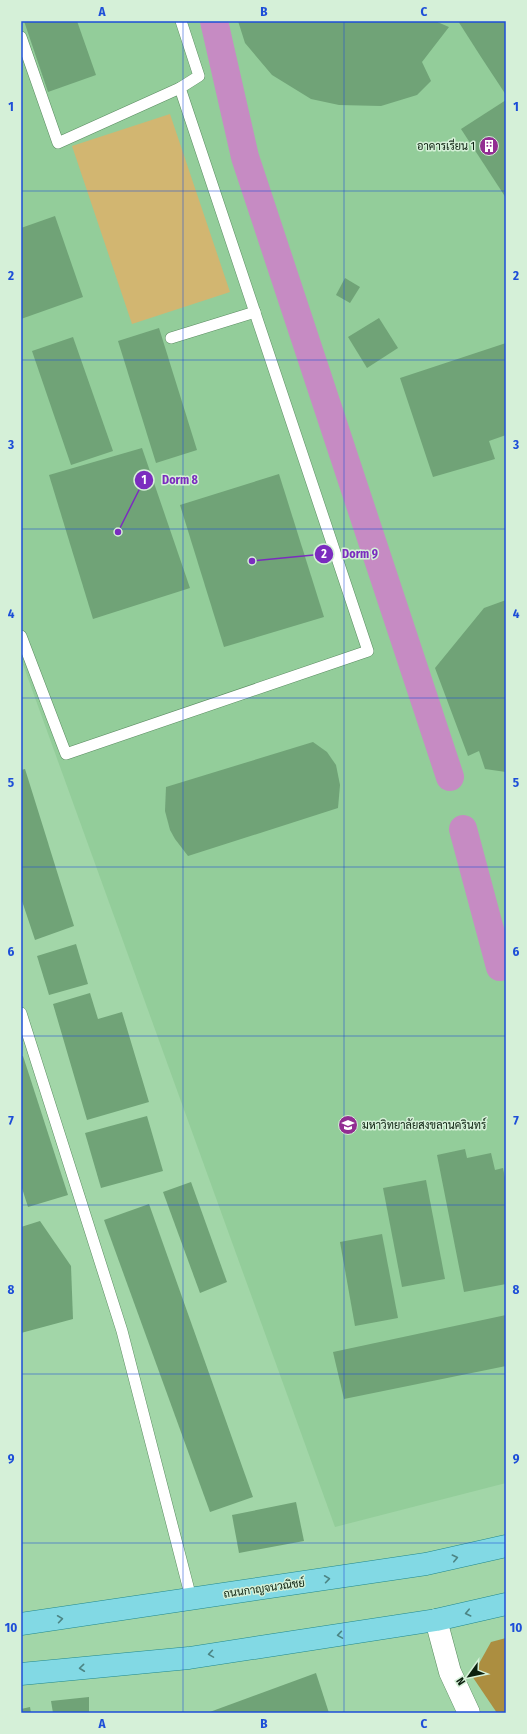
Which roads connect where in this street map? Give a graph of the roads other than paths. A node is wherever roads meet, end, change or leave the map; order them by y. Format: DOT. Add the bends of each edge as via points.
graph roads {
  1 [pos="181,21"];
  2 [pos="21,37"];
  3 [pos="180,88"];
  4 [pos="255,312"];
  5 [pos="171,338"];
  6 [pos="21,636"];
  7 [pos="21,1013"];
  8 [pos="24,1031"];
  9 [pos="506,1546"];
  10 [pos="191,1598"];
  11 [pos="506,1604"];
  12 [pos="436,1620"];
  13 [pos="21,1624"];
  14 [pos="21,1674"];
  15 [pos="469,1713"];
  1 -- 3 [label="lane" via="200,76"];
  2 -- 3 [label="lane" via="58,144"];
  3 -- 4 [label="lane"];
  4 -- 5 [label="lane"];
  4 -- 6 [label="lane" via="368,651 66,754"];
  7 -- 8 [label="lane"];
  8 -- 10 [label="lane" via="122,1331"];
  10 -- 9 [label="main road, ถนนกาญจนวณิชย์, one-way" via="426,1564"];
  13 -- 10 [label="main road, ถนนกาญจนวณิชย์, one-way"];
  11 -- 12 [label="main road, one-way"];
  12 -- 14 [label="main road, one-way" via="189,1658"];
  12 -- 15 [label="street" via="450,1672"];
}
